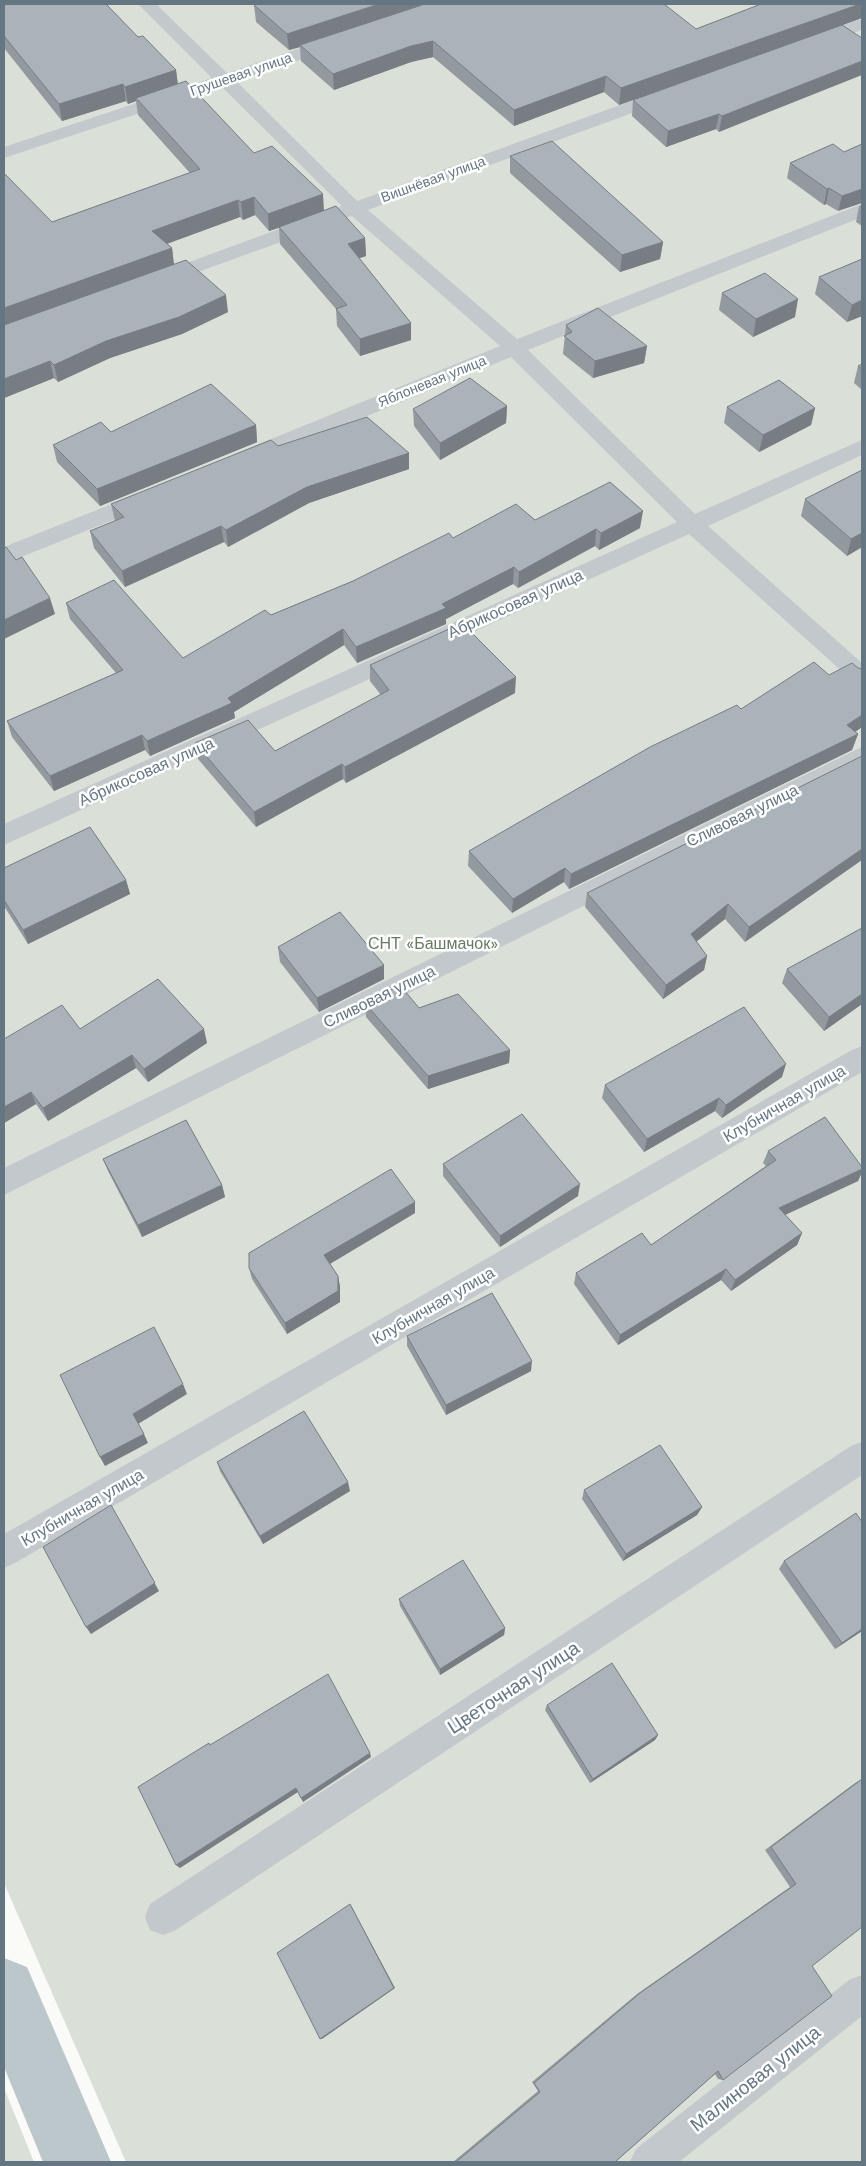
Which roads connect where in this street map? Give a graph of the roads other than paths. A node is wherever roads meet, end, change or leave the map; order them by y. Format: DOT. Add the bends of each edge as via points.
graph roads {
  1 [pos="147,4"];
  2 [pos="862,24"];
  3 [pos="355,35"];
  4 [pos="798,47"];
  5 [pos="224,79"];
  6 [pos="687,87"];
  7 [pos="4,153"];
  8 [pos="354,208"];
  9 [pos="862,210"];
  10 [pos="142,286"];
  11 [pos="514,348"];
  12 [pos="862,447"];
  13 [pos="222,467"];
  14 [pos="168,489"];
  15 [pos="691,523"];
  16 [pos="4,556"];
  17 [pos="862,676"];
  18 [pos="862,756"];
  19 [pos="4,835"];
  20 [pos="862,1058"];
  21 [pos="4,1182"];
  22 [pos="862,1457"];
  23 [pos="4,1552"];
  24 [pos="163,1917"];
  25 [pos="862,1993"];
  26 [pos="649,2162"];
  1 -- 5 [label="street"];
  2 -- 4 [label="street"];
  3 -- 5 [label="street, Грушевая улица"];
  5 -- 7 [label="street, Грушевая улица"];
  5 -- 8 [label="street"];
  6 -- 8 [label="street, Вишнёвая улица"];
  8 -- 10 [label="street, Вишнёвая улица"];
  8 -- 11 [label="street"];
  9 -- 11 [label="street, Яблоневая улица"];
  11 -- 13 [label="street, Яблоневая улица"];
  11 -- 15 [label="street"];
  12 -- 15 [label="street, Абрикосовая улица"];
  14 -- 16 [label="street"];
  15 -- 17 [label="street"];
  15 -- 19 [label="street, Абрикосовая улица"];
  18 -- 21 [label="street, Сливовая улица"];
  20 -- 23 [label="street, Клубничная улица"];
  22 -- 24 [label="street, Цветочная улица"];
  25 -- 26 [label="street, Малиновая улица"];
}
